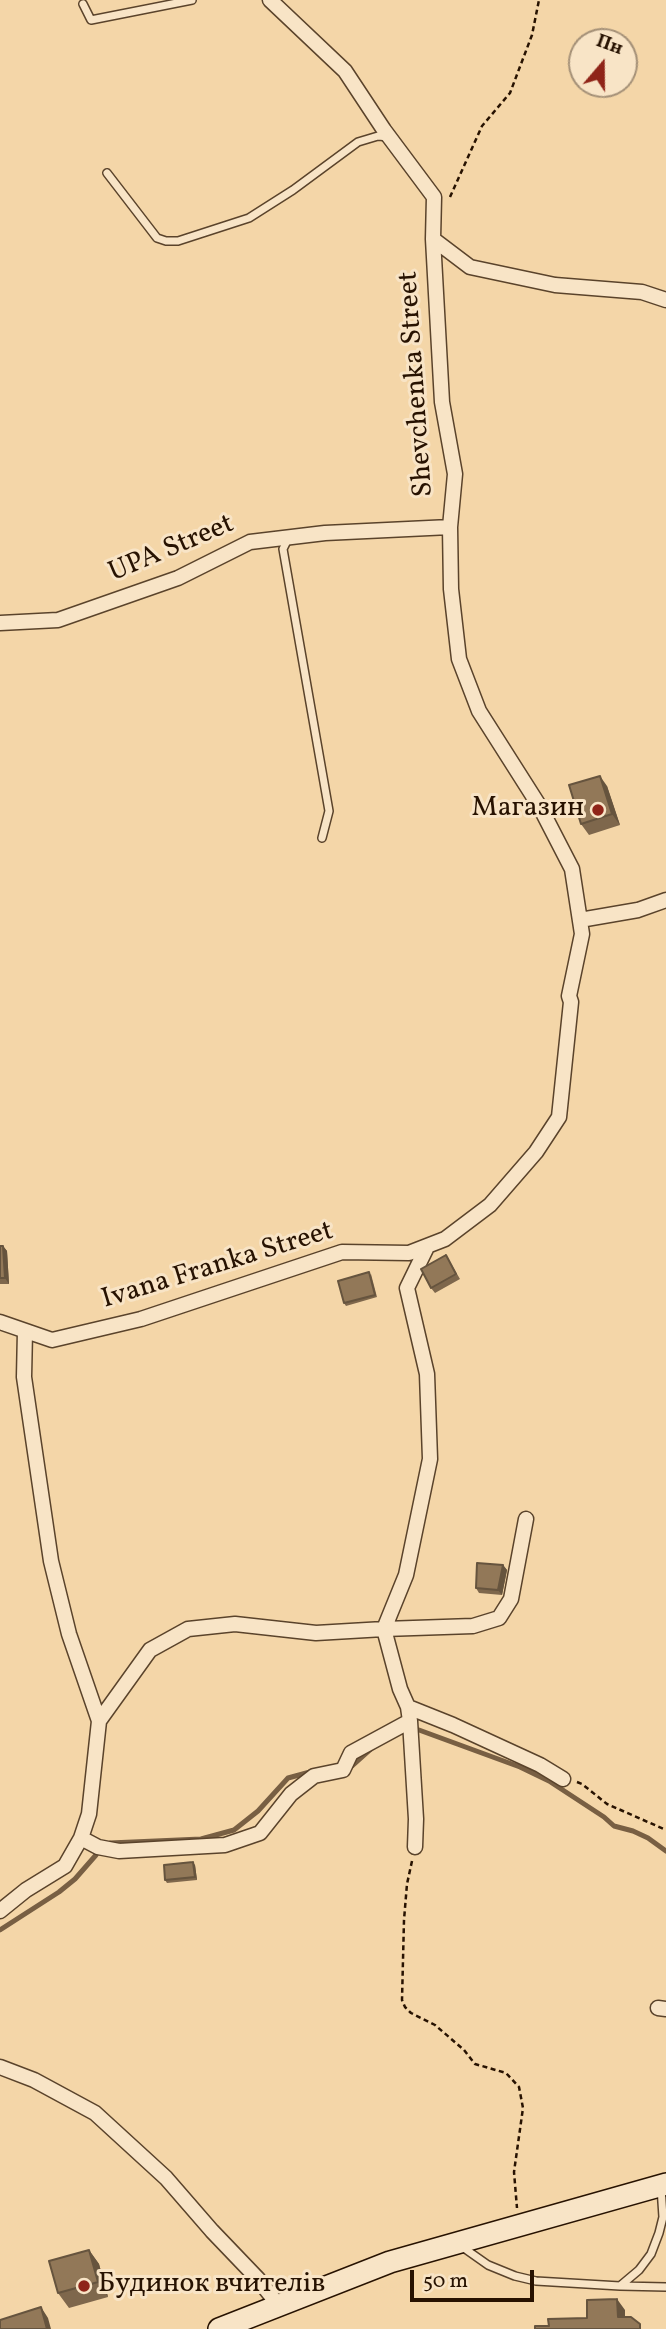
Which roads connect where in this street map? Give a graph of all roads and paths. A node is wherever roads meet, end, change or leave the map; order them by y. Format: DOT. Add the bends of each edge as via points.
graph roads {
  1 [pos="192,0"];
  2 [pos="270,0"];
  3 [pos="538,0"];
  4 [pos="83,4"];
  5 [pos="390,137"];
  6 [pos="107,173"];
  7 [pos="447,205"];
  8 [pos="433,239"];
  9 [pos="666,300"];
  10 [pos="450,527"];
  11 [pos="290,537"];
  12 [pos="0,623"];
  13 [pos="322,838"];
  14 [pos="666,900"];
  15 [pos="580,920"];
  16 [pos="427,1247"];
  17 [pos="0,1322"];
  18 [pos="25,1331"];
  19 [pos="526,1519"];
  20 [pos="384,1629"];
  21 [pos="409,1714"];
  22 [pos="99,1721"];
  23 [pos="563,1779"];
  24 [pos="666,1830"];
  25 [pos="81,1838"];
  26 [pos="415,1847"];
  27 [pos="0,1911"];
  28 [pos="0,2067"];
  29 [pos="664,2188"];
  30 [pos="519,2225"];
  31 [pos="458,2244"];
  32 [pos="620,2286"];
  33 [pos="666,2287"];
  34 [pos="279,2306"];
  35 [pos="219,2329"];
  1 -- 4 [label="lane" via="91,20"];
  2 -- 5 [label="street, Shevchenka Street" via="345,71"];
  3 -- 7 [label="path" via="532,35 510,93 482,126"];
  5 -- 6 [label="lane" via="358,142 249,218 178,241 157,238"];
  5 -- 8 [label="street, Shevchenka Street" via="434,197"];
  8 -- 9 [label="street" via="470,267 555,285 642,292"];
  8 -- 10 [label="street, Shevchenka Street" via="442,402 455,474"];
  10 -- 11 [label="street, UPA Street"];
  10 -- 15 [label="street, Shevchenka Street" via="459,659 479,711 540,807 572,869"];
  11 -- 12 [label="street, UPA Street" via="250,542 177,578 58,620"];
  11 -- 13 [label="lane" via="283,549 329,811"];
  14 -- 15 [label="street"];
  15 -- 16 [label="street, Ivana Franka Street" via="559,1117 490,1205"];
  16 -- 18 [label="street, Ivana Franka Street" via="409,1253 342,1252 141,1319 52,1340"];
  16 -- 20 [label="street" via="407,1287 427,1374 430,1459 406,1575"];
  17 -- 18 [label="street, Ivana Franka Street"];
  18 -- 22 [label="street" via="24,1377 51,1561 69,1634"];
  19 -- 20 [label="street" via="511,1599 499,1618 473,1626"];
  20 -- 21 [label="street"];
  20 -- 22 [label="street" via="316,1633 235,1624 188,1629 150,1650"];
  21 -- 23 [label="street" via="453,1725"];
  21 -- 25 [label="street" via="351,1753 342,1770 314,1776 291,1794 260,1833 225,1845 119,1851"];
  21 -- 26 [label="street"];
  22 -- 25 [label="street" via="89,1814"];
  23 -- 24 [label="path" via="582,1784 607,1804"];
  25 -- 27 [label="street" via="65,1866"];
  26 -- 30 [label="path" via="407,1884 402,2000 411,2013 446,2034 475,2064 506,2073 519,2087 523,2108 514,2172"];
  28 -- 34 [label="street" via="94,2113 166,2178"];
  29 -- 30 [label="street"];
  29 -- 32 [label="lane" via="663,2217 651,2254"];
  30 -- 31 [label="street"];
  31 -- 32 [label="lane" via="488,2265 515,2276"];
  31 -- 34 [label="street" via="390,2262"];
  32 -- 33 [label="lane"];
  34 -- 35 [label="street"];
}
